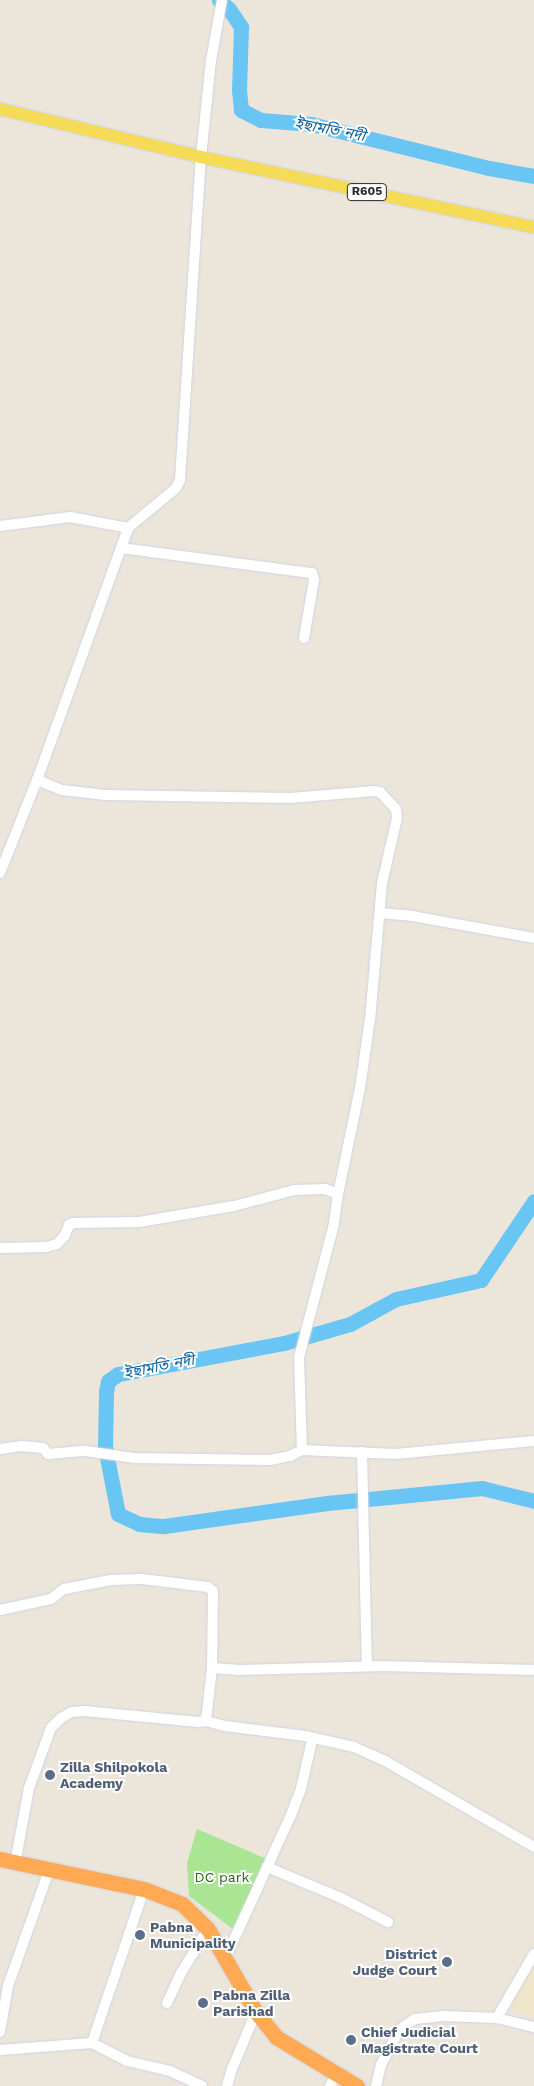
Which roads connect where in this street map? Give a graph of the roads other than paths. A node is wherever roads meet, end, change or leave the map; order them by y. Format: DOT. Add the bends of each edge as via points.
graph roads {
  1 [pos="222,0"];
  2 [pos="0,109"];
  3 [pos="201,157"];
  4 [pos="534,227"];
  5 [pos="0,526"];
  6 [pos="128,528"];
  7 [pos="121,548"];
  8 [pos="304,638"];
  9 [pos="37,780"];
  10 [pos="0,873"];
  11 [pos="380,913"];
  12 [pos="534,938"];
  13 [pos="338,1194"];
  14 [pos="0,1248"];
  15 [pos="534,1441"];
  16 [pos="0,1449"];
  17 [pos="302,1450"];
  18 [pos="362,1452"];
  19 [pos="0,1610"];
  20 [pos="367,1666"];
  21 [pos="212,1668"];
  22 [pos="534,1670"];
  23 [pos="206,1720"];
  24 [pos="312,1740"];
  25 [pos="534,1847"];
  26 [pos="0,1859"];
  27 [pos="15,1864"];
  28 [pos="267,1867"];
  29 [pos="49,1870"];
  30 [pos="144,1889"];
  31 [pos="388,1922"];
  32 [pos="208,1929"];
  33 [pos="534,1954"];
  34 [pos="226,1959"];
  35 [pos="167,2004"];
  36 [pos="256,2012"];
  37 [pos="497,2018"];
  38 [pos="534,2027"];
  39 [pos="0,2032"];
  40 [pos="92,2043"];
  41 [pos="0,2050"];
  42 [pos="333,2080"];
  43 [pos="202,2086"];
  44 [pos="227,2086"];
  45 [pos="356,2086"];
  46 [pos="376,2086"];
  1 -- 3 [label="street"];
  2 -- 3 [label="main road, R605"];
  3 -- 4 [label="main road, R605"];
  3 -- 6 [label="street" via="180,480 176,488"];
  5 -- 6 [label="street" via="70,517"];
  6 -- 7 [label="street"];
  7 -- 8 [label="street" via="312,573 314,580"];
  7 -- 9 [label="street"];
  9 -- 10 [label="street"];
  9 -- 11 [label="street" via="62,790 106,795 290,798 380,792 396,809 396,818 382,883"];
  11 -- 12 [label="street"];
  11 -- 13 [label="street" via="364,1062"];
  13 -- 14 [label="street" via="325,1188 294,1190 234,1206 139,1222 73,1222 57,1244"];
  13 -- 17 [label="street" via="334,1224 299,1357"];
  15 -- 18 [label="street" via="434,1452"];
  16 -- 17 [label="street" via="43,1448 48,1454 84,1451 134,1458 270,1460"];
  17 -- 18 [label="street"];
  18 -- 20 [label="street"];
  19 -- 21 [label="street" via="51,1599 64,1589 111,1580 142,1579 208,1587 213,1591"];
  20 -- 21 [label="street"];
  20 -- 22 [label="street"];
  21 -- 23 [label="street"];
  23 -- 24 [label="street" via="225,1726 305,1736"];
  23 -- 27 [label="street" via="198,1722 84,1711 72,1712 61,1718 51,1728 30,1788"];
  24 -- 25 [label="street" via="354,1747 388,1762"];
  24 -- 28 [label="street" via="301,1789"];
  26 -- 27 [label="highway"];
  27 -- 29 [label="highway"];
  28 -- 31 [label="street"];
  28 -- 34 [label="street"];
  29 -- 30 [label="highway"];
  29 -- 39 [label="street" via="8,1986"];
  30 -- 32 [label="highway" via="182,1904"];
  30 -- 40 [label="street"];
  32 -- 34 [label="highway"];
  32 -- 35 [label="street" via="181,1973"];
  33 -- 37 [label="street"];
  34 -- 36 [label="highway"];
  36 -- 42 [label="highway" via="276,2037"];
  36 -- 44 [label="street"];
  37 -- 38 [label="street"];
  37 -- 46 [label="street" via="444,2016 415,2019 404,2024 381,2065"];
  40 -- 41 [label="street"];
  40 -- 43 [label="street" via="127,2061 170,2071"];
  42 -- 45 [label="highway"];
}
